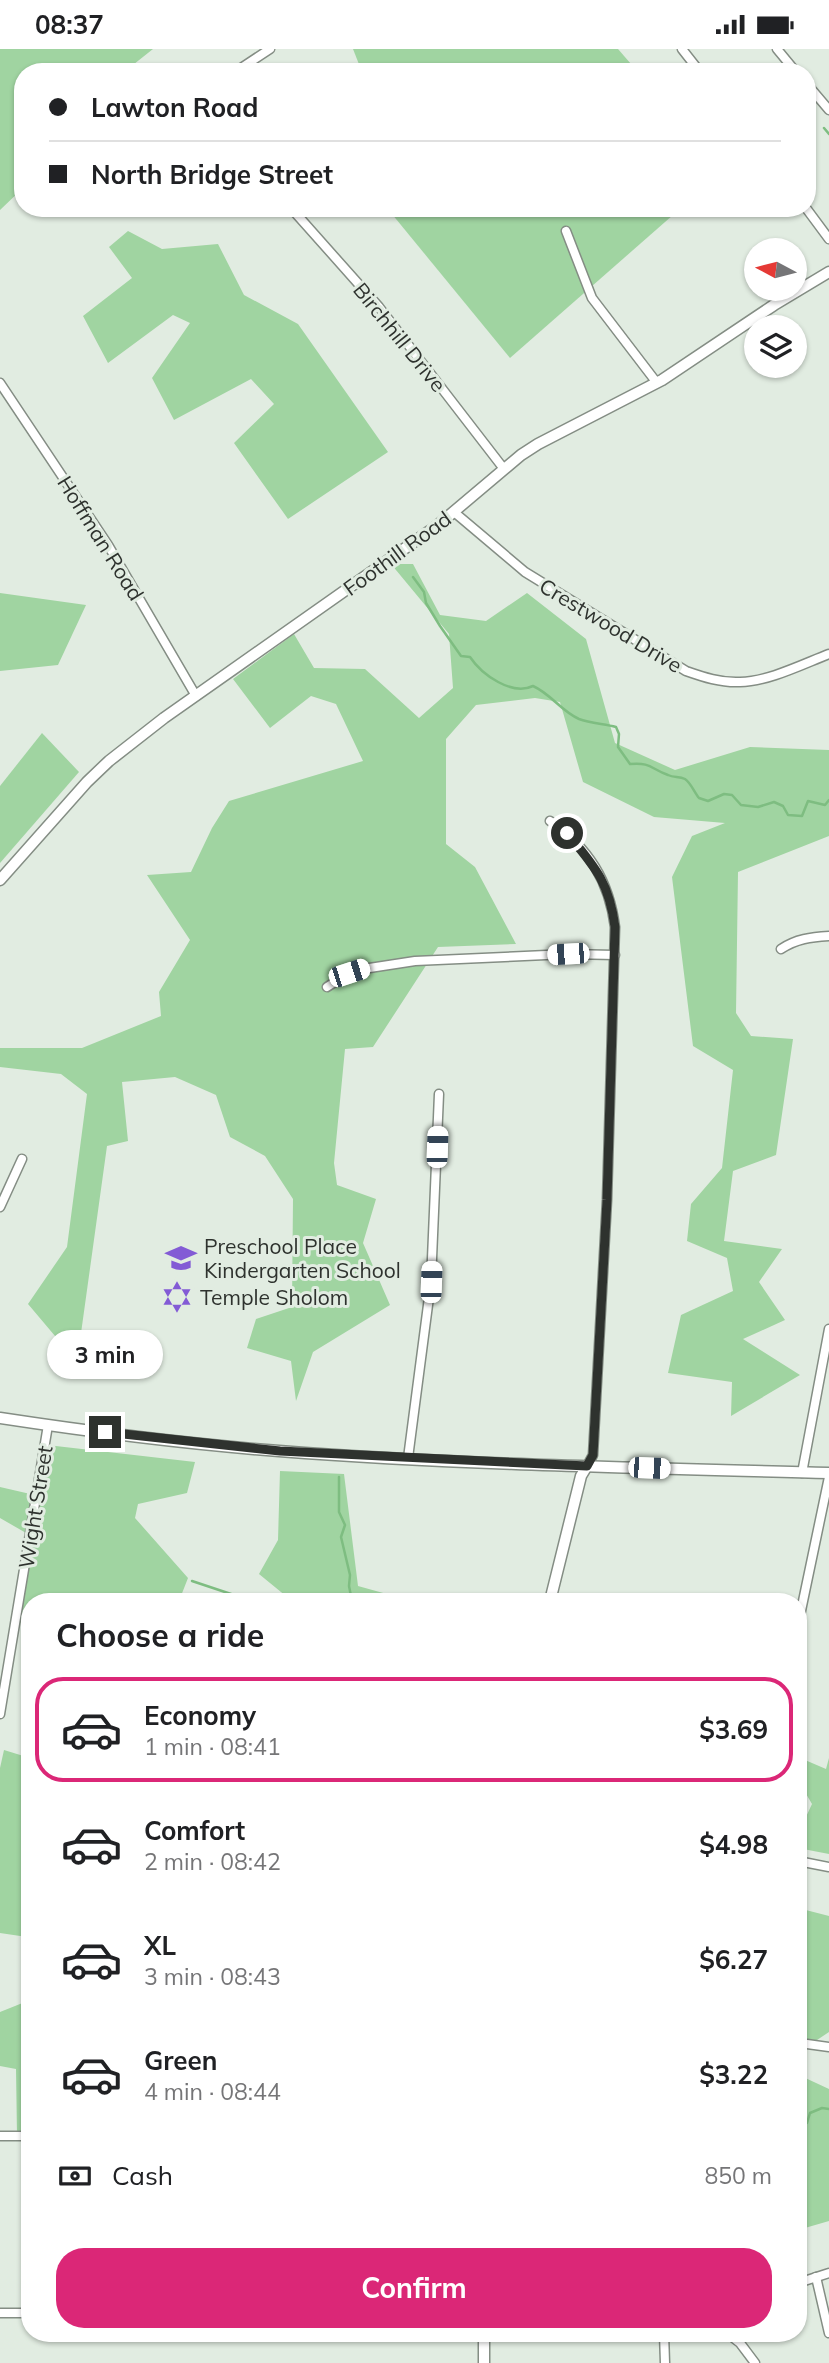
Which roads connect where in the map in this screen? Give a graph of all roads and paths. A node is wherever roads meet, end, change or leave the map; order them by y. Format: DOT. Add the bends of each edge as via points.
graph roads {
  1 [pos="270,49"];
  2 [pos="682,49"];
  3 [pos="777,49"];
  4 [pos="249,63"];
  5 [pos="693,63"];
  6 [pos="789,63"];
  7 [pos="816,95"];
  8 [pos="829,110"];
  9 [pos="299,217"];
  10 [pos="813,217"];
  11 [pos="566,231"];
  12 [pos="829,239"];
  13 [pos="829,272"];
  14 [pos="0,383"];
  15 [pos="657,383"];
  16 [pos="504,469"];
  17 [pos="454,512"];
  18 [pos="829,654"];
  19 [pos="196,696"];
  20 [pos="550,821"];
  21 [pos="0,880"];
  22 [pos="829,936"];
  23 [pos="780,949"];
  24 [pos="615,955"];
  25 [pos="327,987"];
  26 [pos="439,1094"];
  27 [pos="22,1159"];
  28 [pos="0,1207"];
  29 [pos="829,1329"];
  30 [pos="0,1418"];
  31 [pos="48,1425"];
  32 [pos="408,1458"];
  33 [pos="587,1466"];
  34 [pos="802,1473"];
  35 [pos="829,1475"];
  36 [pos="553,1593"];
  37 [pos="805,1593"];
  38 [pos="0,1714"];
  39 [pos="807,1863"];
  40 [pos="829,1867"];
  41 [pos="807,2044"];
  42 [pos="829,2047"];
  43 [pos="0,2136"];
  44 [pos="21,2136"];
  45 [pos="829,2273"];
  46 [pos="816,2277"];
  47 [pos="807,2280"];
  48 [pos="0,2313"];
  49 [pos="21,2313"];
  50 [pos="829,2333"];
  51 [pos="484,2342"];
  52 [pos="664,2342"];
  53 [pos="739,2342"];
  54 [pos="484,2363"];
  55 [pos="665,2363"];
  56 [pos="755,2363"];
  1 -- 4 [label="street"];
  2 -- 5 [label="street"];
  3 -- 6 [label="street"];
  7 -- 8 [label="street"];
  9 -- 16 [label="street, Birchhill Drive" via="379,307"];
  10 -- 12 [label="street"];
  11 -- 15 [label="street" via="592,298"];
  13 -- 15 [label="street, Foothill Road"];
  14 -- 19 [label="street, Hoffman Road" via="108,545"];
  15 -- 16 [label="street, Foothill Road" via="538,444"];
  16 -- 17 [label="street, Foothill Road"];
  17 -- 18 [label="street, Crestwood Drive" via="546,587 686,671 739,683"];
  17 -- 19 [label="street, Foothill Road"];
  19 -- 21 [label="street, Foothill Road" via="109,761"];
  20 -- 24 [label="street" via="567,833 601,876 613,910"];
  22 -- 23 [label="street" via="790,942"];
  24 -- 25 [label="street" via="415,961 349,973"];
  24 -- 33 [label="street" via="605,1240 593,1455"];
  26 -- 32 [label="street" via="431,1282"];
  27 -- 28 [label="street"];
  29 -- 34 [label="street"];
  30 -- 31 [label="street"];
  31 -- 32 [label="street" via="215,1445"];
  31 -- 38 [label="street, Wight Street"];
  32 -- 33 [label="street"];
  33 -- 34 [label="street"];
  33 -- 36 [label="street"];
  34 -- 35 [label="street"];
  35 -- 37 [label="street"];
  39 -- 40 [label="street"];
  41 -- 42 [label="street"];
  43 -- 44 [label="street"];
  45 -- 46 [label="street"];
  46 -- 47 [label="street"];
  46 -- 50 [label="street"];
  48 -- 49 [label="street"];
  51 -- 54 [label="street"];
  52 -- 55 [label="street"];
  53 -- 56 [label="street"];
}
